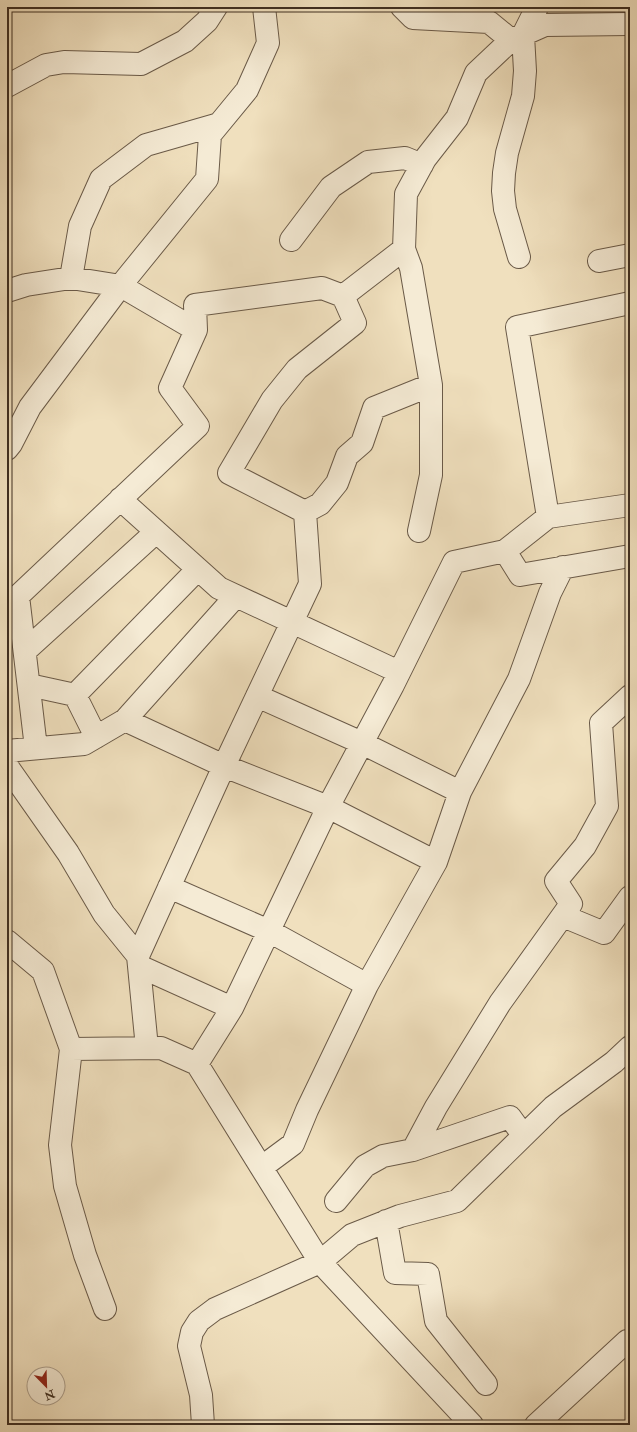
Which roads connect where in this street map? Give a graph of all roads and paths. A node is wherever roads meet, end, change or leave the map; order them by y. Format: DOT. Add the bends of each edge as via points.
graph roads {
  1 [pos="216,7"];
  2 [pos="264,7"];
  3 [pos="402,7"];
  4 [pos="537,7"];
  5 [pos="630,24"];
  6 [pos="517,37"];
  7 [pos="7,86"];
  8 [pos="219,124"];
  9 [pos="422,165"];
  10 [pos="292,240"];
  11 [pos="404,249"];
  12 [pos="630,255"];
  13 [pos="519,257"];
  14 [pos="599,261"];
  15 [pos="71,278"];
  16 [pos="121,286"];
  17 [pos="7,291"];
  18 [pos="343,296"];
  19 [pos="630,303"];
  20 [pos="196,330"];
  21 [pos="430,385"];
  22 [pos="7,449"];
  23 [pos="120,499"];
  24 [pos="630,505"];
  25 [pos="305,512"];
  26 [pos="548,517"];
  27 [pos="419,531"];
  28 [pos="156,532"];
  29 [pos="505,550"];
  30 [pos="628,559"];
  31 [pos="563,567"];
  32 [pos="198,569"];
  33 [pos="236,596"];
  34 [pos="292,623"];
  35 [pos="25,651"];
  36 [pos="399,672"];
  37 [pos="29,685"];
  38 [pos="75,696"];
  39 [pos="257,696"];
  40 [pos="630,696"];
  41 [pos="126,720"];
  42 [pos="96,737"];
  43 [pos="362,742"];
  44 [pos="36,748"];
  45 [pos="7,751"];
  46 [pos="7,766"];
  47 [pos="224,766"];
  48 [pos="460,792"];
  49 [pos="328,807"];
  50 [pos="436,862"];
  51 [pos="169,887"];
  52 [pos="630,897"];
  53 [pos="563,916"];
  54 [pos="269,931"];
  55 [pos="7,941"];
  56 [pos="139,961"];
  57 [pos="367,984"];
  58 [pos="232,1008"];
  59 [pos="630,1047"];
  60 [pos="147,1048"];
  61 [pos="71,1049"];
  62 [pos="197,1064"];
  63 [pos="523,1135"];
  64 [pos="413,1150"];
  65 [pos="262,1167"];
  66 [pos="336,1201"];
  67 [pos="386,1221"];
  68 [pos="320,1262"];
  69 [pos="105,1309"];
  70 [pos="630,1345"];
  71 [pos="486,1384"];
  72 [pos="203,1425"];
  73 [pos="472,1425"];
  74 [pos="536,1425"];
  1 -- 7 [label="street" via="207,21 185,41 141,64 58,63 46,65"];
  2 -- 8 [label="street" via="268,43 247,90"];
  3 -- 6 [label="street" via="413,18 489,22"];
  4 -- 6 [label="street"];
  5 -- 6 [label="street" via="545,25"];
  6 -- 9 [label="street" via="476,73 456,118"];
  6 -- 13 [label="street" via="525,71 523,96 507,153 503,191 505,209"];
  8 -- 15 [label="street" via="146,145 101,179 80,226"];
  8 -- 16 [label="street" via="210,135 207,179"];
  9 -- 10 [label="street" via="405,158 368,162 331,187"];
  9 -- 11 [label="street" via="406,194"];
  11 -- 18 [label="street"];
  11 -- 21 [label="street" via="411,268"];
  12 -- 14 [label="street"];
  15 -- 16 [label="street"];
  15 -- 17 [label="street" via="26,285"];
  16 -- 20 [label="street"];
  16 -- 22 [label="street" via="30,407"];
  18 -- 20 [label="street" via="322,288 195,305"];
  18 -- 25 [label="street" via="355,324 297,369 272,400 229,473"];
  19 -- 26 [label="street" via="516,327"];
  20 -- 23 [label="street" via="170,388 198,426"];
  21 -- 25 [label="street" via="374,408 362,443 347,456 337,482 320,504"];
  21 -- 27 [label="street" via="431,475"];
  23 -- 28 [label="street"];
  23 -- 35 [label="street" via="18,596"];
  24 -- 26 [label="street"];
  25 -- 34 [label="street" via="310,584"];
  26 -- 29 [label="street"];
  28 -- 32 [label="street"];
  28 -- 35 [label="street"];
  29 -- 31 [label="street" via="520,574"];
  29 -- 36 [label="street" via="454,562"];
  30 -- 31 [label="street"];
  31 -- 48 [label="street" via="550,593 519,679"];
  32 -- 33 [label="street" via="219,588"];
  32 -- 38 [label="street"];
  33 -- 34 [label="street"];
  33 -- 41 [label="street"];
  34 -- 36 [label="street"];
  34 -- 39 [label="street"];
  35 -- 37 [label="street"];
  36 -- 43 [label="street"];
  37 -- 38 [label="street"];
  37 -- 44 [label="street"];
  38 -- 42 [label="street"];
  39 -- 43 [label="street"];
  39 -- 47 [label="street"];
  40 -- 53 [label="street" via="601,723 607,806 585,846 556,881 572,904"];
  41 -- 42 [label="street"];
  41 -- 47 [label="street"];
  42 -- 44 [label="street" via="84,744"];
  43 -- 48 [label="street"];
  43 -- 49 [label="street"];
  44 -- 45 [label="street"];
  46 -- 56 [label="street" via="68,852 104,914"];
  47 -- 49 [label="street"];
  47 -- 51 [label="street"];
  48 -- 50 [label="street"];
  49 -- 50 [label="street"];
  49 -- 54 [label="street"];
  50 -- 57 [label="street"];
  51 -- 54 [label="street"];
  51 -- 56 [label="street"];
  52 -- 53 [label="street" via="604,933"];
  53 -- 64 [label="street" via="500,1003 436,1107"];
  54 -- 57 [label="street"];
  54 -- 58 [label="street"];
  55 -- 61 [label="street" via="43,971"];
  56 -- 58 [label="street"];
  56 -- 60 [label="street"];
  57 -- 65 [label="street" via="293,1144"];
  58 -- 62 [label="street"];
  59 -- 63 [label="street" via="553,1107"];
  60 -- 61 [label="street"];
  60 -- 62 [label="street" via="161,1048"];
  61 -- 69 [label="street" via="60,1145 65,1186 85,1255"];
  62 -- 65 [label="street"];
  63 -- 64 [label="street" via="510,1116"];
  63 -- 67 [label="street" via="457,1201"];
  64 -- 66 [label="street" via="383,1156 365,1166"];
  65 -- 68 [label="street"];
  67 -- 68 [label="street" via="352,1235"];
  67 -- 71 [label="street" via="395,1273 428,1274 436,1321"];
  68 -- 72 [label="street" via="215,1309 199,1321 192,1332 189,1346 201,1395"];
  68 -- 73 [label="street"];
  70 -- 74 [label="street" via="627,1341"];
}
